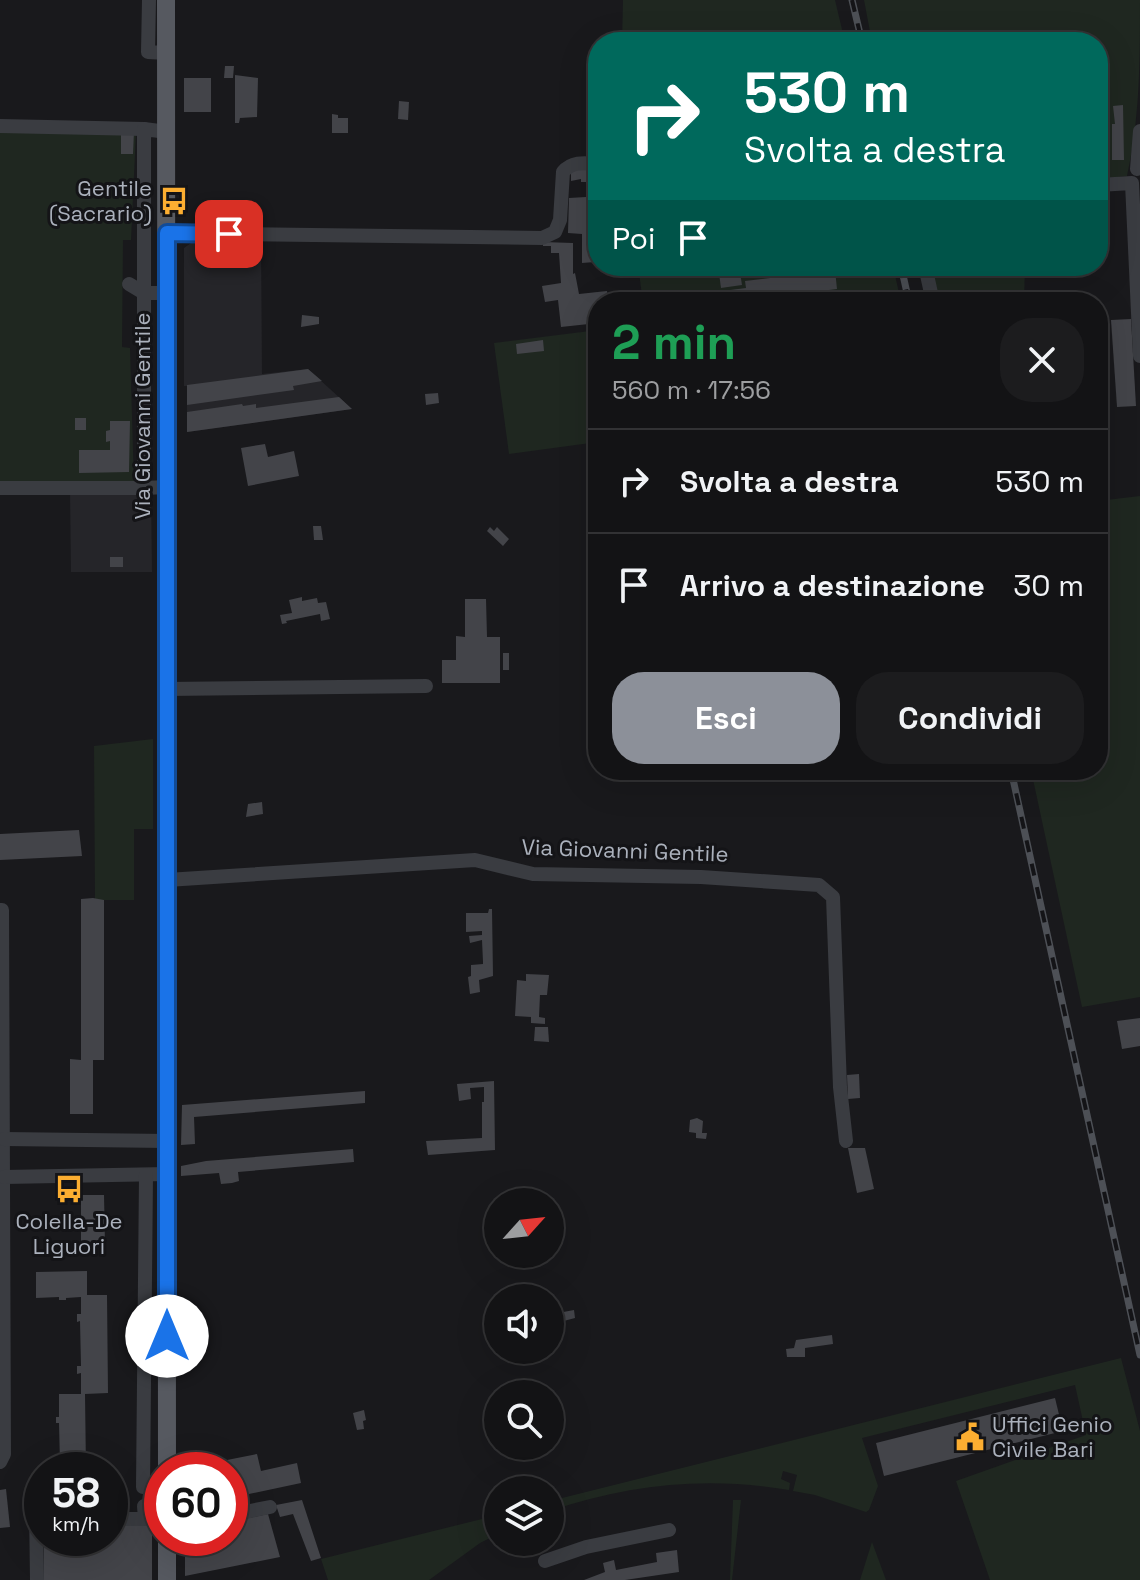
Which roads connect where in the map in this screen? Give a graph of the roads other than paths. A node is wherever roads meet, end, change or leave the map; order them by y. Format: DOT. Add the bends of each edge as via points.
graph roads {
  1 [pos="149,0"];
  2 [pos="166,0"];
  3 [pos="166,53"];
  4 [pos="0,126"];
  5 [pos="144,129"];
  6 [pos="1140,131"];
  7 [pos="167,132"];
  8 [pos="588,164"];
  9 [pos="1137,169"];
  10 [pos="1108,184"];
  11 [pos="144,204"];
  12 [pos="167,204"];
  13 [pos="167,233"];
  14 [pos="129,284"];
  15 [pos="144,293"];
  16 [pos="167,293"];
  17 [pos="1140,356"];
  18 [pos="166,379"];
  19 [pos="144,381"];
  20 [pos="167,487"];
  21 [pos="0,488"];
  22 [pos="144,488"];
  23 [pos="426,686"];
  24 [pos="166,689"];
  25 [pos="167,880"];
  26 [pos="1,910"];
  27 [pos="4,1139"];
  28 [pos="167,1141"];
  29 [pos="846,1141"];
  30 [pos="167,1174"];
  31 [pos="146,1175"];
  32 [pos="4,1177"];
  33 [pos="2,1241"];
  34 [pos="167,1282"];
  35 [pos="140,1285"];
  36 [pos="143,1443"];
  37 [pos="167,1443"];
  38 [pos="167,1452"];
  39 [pos="2,1458"];
  40 [pos="143,1487"];
  41 [pos="270,1507"];
  42 [pos="248,1511"];
  43 [pos="669,1530"];
  44 [pos="37,1556"];
  45 [pos="167,1556"];
  46 [pos="545,1561"];
  47 [pos="37,1580"];
  48 [pos="167,1580"];
  1 -- 3 [label="street" via="148,52"];
  2 -- 3 [label="main road, Via Giovanni Gentile"];
  3 -- 7 [label="main road, Via Giovanni Gentile"];
  4 -- 5 [label="street"];
  5 -- 7 [label="street"];
  5 -- 11 [label="street"];
  6 -- 9 [label="street"];
  7 -- 12 [label="main road, Via Giovanni Gentile"];
  8 -- 13 [label="street" via="567,166 563,172 560,220 555,232 542,238"];
  10 -- 17 [label="street" via="1132,183"];
  11 -- 12 [label="street"];
  11 -- 15 [label="street"];
  12 -- 13 [label="main road, Via Giovanni Gentile"];
  13 -- 16 [label="main road, Via Giovanni Gentile"];
  14 -- 15 [label="street"];
  15 -- 16 [label="street"];
  15 -- 19 [label="street"];
  16 -- 18 [label="main road, Via Giovanni Gentile"];
  18 -- 19 [label="street"];
  18 -- 20 [label="main road, Via Giovanni Gentile"];
  19 -- 22 [label="street"];
  20 -- 22 [label="street"];
  20 -- 24 [label="main road, Via Giovanni Gentile"];
  21 -- 22 [label="street"];
  23 -- 24 [label="street"];
  24 -- 25 [label="main road, Via Giovanni Gentile"];
  25 -- 28 [label="main road, Via Giovanni Gentile"];
  25 -- 29 [label="street, Via Giovanni Gentile" via="475,860 533,874 819,885 833,897"];
  26 -- 27 [label="street"];
  27 -- 28 [label="street"];
  27 -- 32 [label="street"];
  28 -- 30 [label="main road, Via Giovanni Gentile"];
  30 -- 31 [label="street"];
  30 -- 34 [label="main road, Via Giovanni Gentile"];
  31 -- 32 [label="street"];
  31 -- 35 [label="street" via="140,1201"];
  32 -- 33 [label="street"];
  33 -- 39 [label="street"];
  34 -- 35 [label="street"];
  34 -- 37 [label="main road, Via Giovanni Gentile"];
  35 -- 36 [label="street"];
  36 -- 37 [label="street"];
  36 -- 40 [label="street"];
  37 -- 38 [label="main road, Via Giovanni Gentile"];
  41 -- 42 [label="street"];
  43 -- 46 [label="street"];
  44 -- 47 [label="street"];
  45 -- 48 [label="main road"];
}
